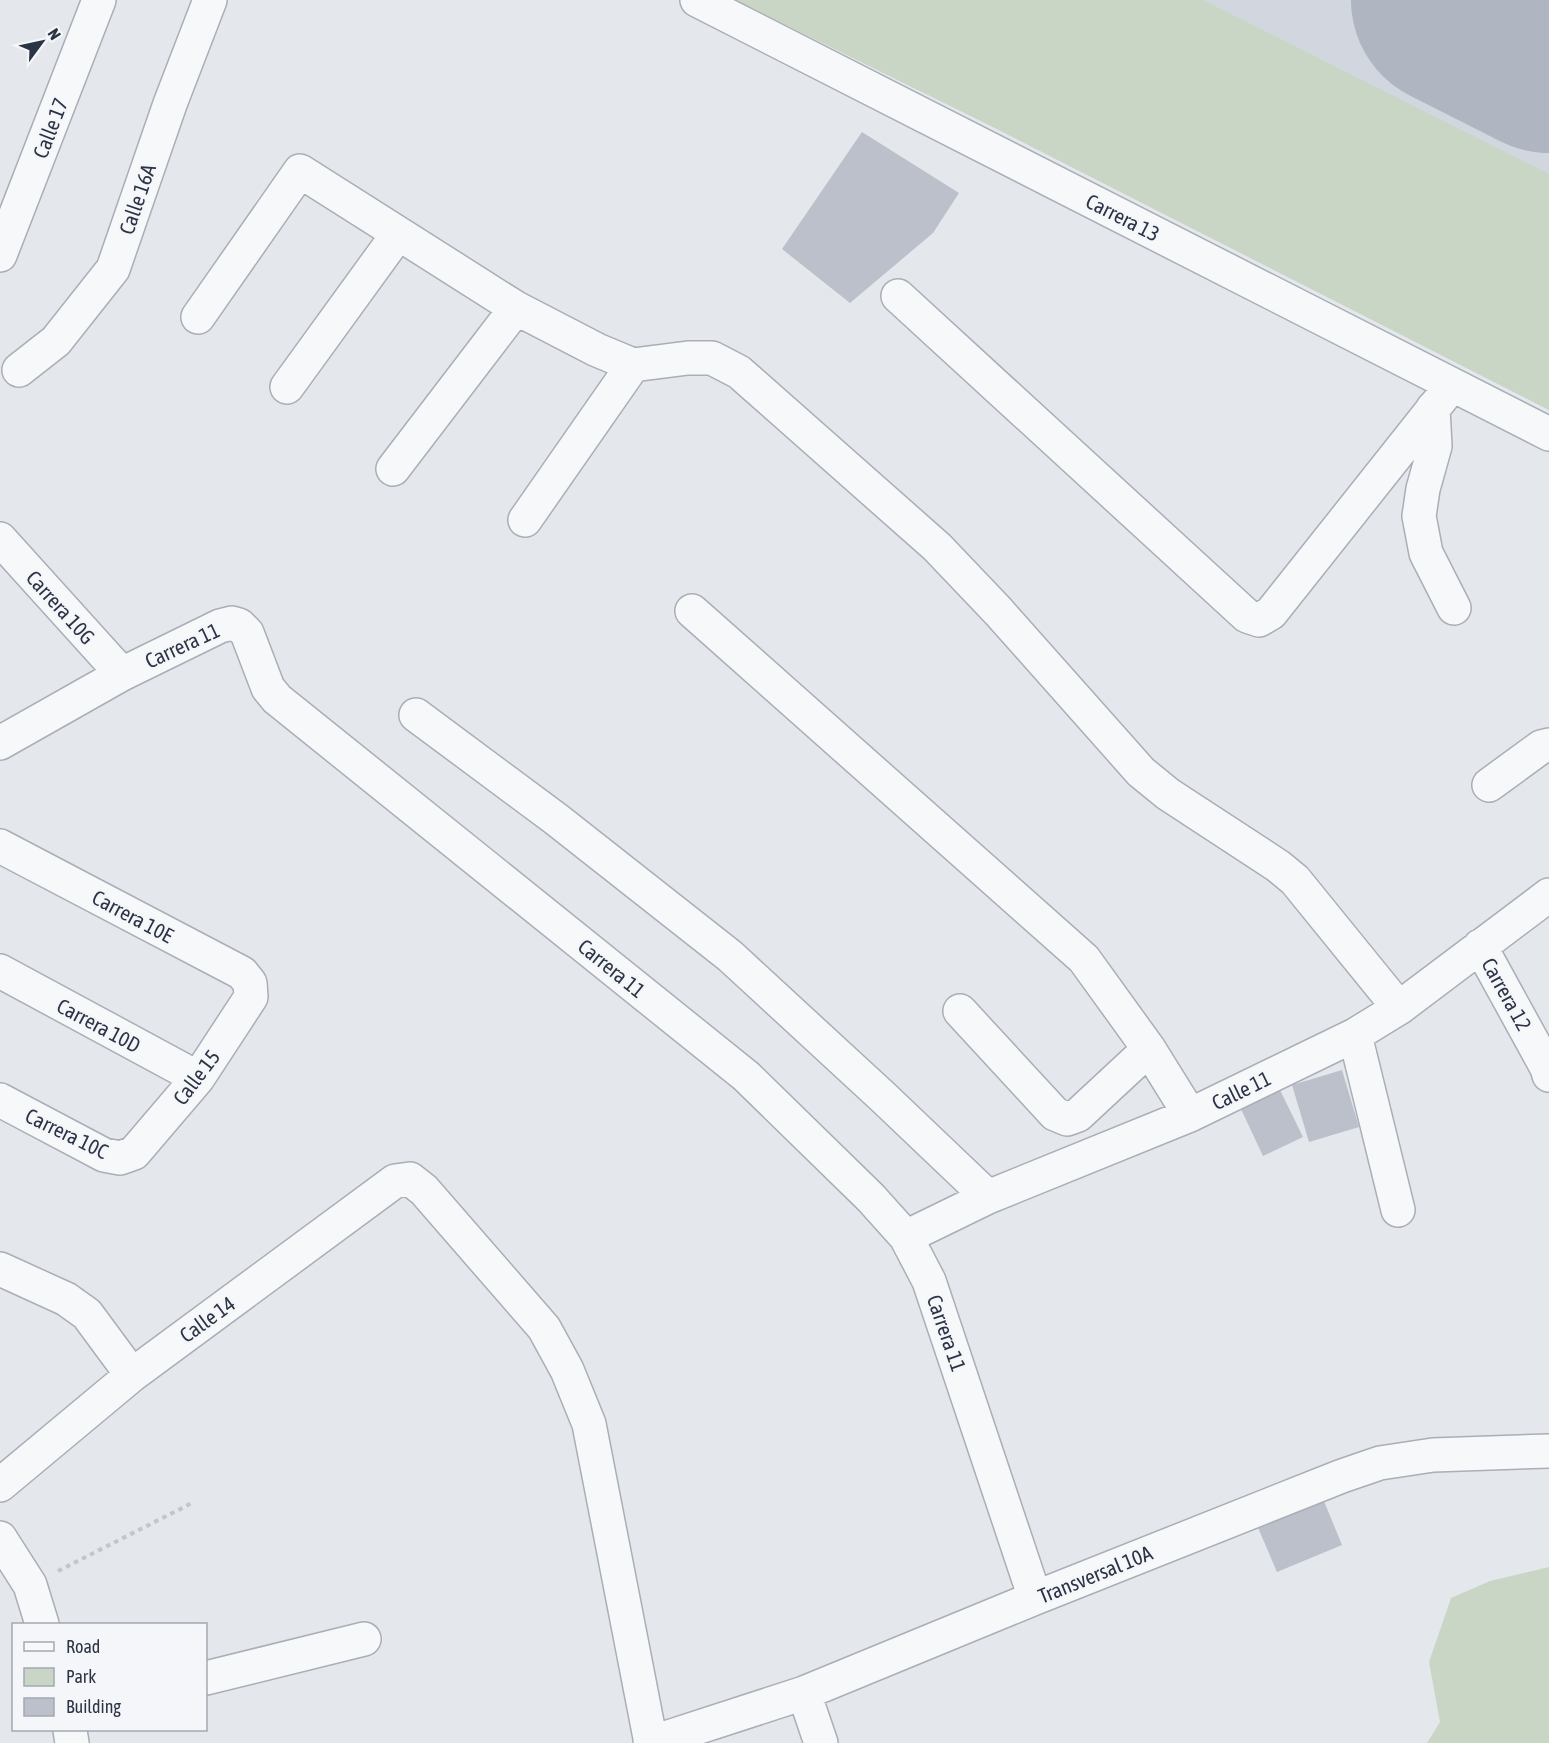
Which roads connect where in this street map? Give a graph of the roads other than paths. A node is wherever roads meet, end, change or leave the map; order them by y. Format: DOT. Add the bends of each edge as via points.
graph roads {
  1 [pos="99,0"];
  2 [pos="210,0"];
  3 [pos="697,0"];
  4 [pos="398,234"];
  5 [pos="0,255"];
  6 [pos="898,296"];
  7 [pos="516,308"];
  8 [pos="198,317"];
  9 [pos="633,365"];
  10 [pos="19,369"];
  11 [pos="286,387"];
  12 [pos="1443,397"];
  13 [pos="1549,434"];
  14 [pos="393,469"];
  15 [pos="525,520"];
  16 [pos="0,539"];
  17 [pos="1454,608"];
  18 [pos="692,611"];
  19 [pos="122,674"];
  20 [pos="416,715"];
  21 [pos="0,743"];
  22 [pos="1549,745"];
  23 [pos="1489,785"];
  24 [pos="0,846"];
  25 [pos="1549,895"];
  26 [pos="1480,946"];
  27 [pos="0,971"];
  28 [pos="251,997"];
  29 [pos="1400,1008"];
  30 [pos="960,1011"];
  31 [pos="1355,1035"];
  32 [pos="1149,1049"];
  33 [pos="1548,1070"];
  34 [pos="198,1078"];
  35 [pos="0,1100"];
  36 [pos="1190,1115"];
  37 [pos="134,1153"];
  38 [pos="988,1197"];
  39 [pos="1398,1210"];
  40 [pos="906,1237"];
  41 [pos="0,1269"];
  42 [pos="132,1375"];
  43 [pos="1549,1451"];
  44 [pos="0,1485"];
  45 [pos="0,1538"];
  46 [pos="1035,1598"];
  47 [pos="42,1623"];
  48 [pos="364,1639"];
  49 [pos="207,1678"];
  50 [pos="804,1693"];
  51 [pos="650,1743"];
  52 [pos="821,1743"];
  1 -- 5 [label="street, Calle 17"];
  2 -- 10 [label="street, Calle 16A" via="113,269 56,340"];
  3 -- 12 [label="street, Carrera 13"];
  4 -- 7 [label="street"];
  4 -- 8 [label="street" via="300,171"];
  4 -- 11 [label="street"];
  6 -- 12 [label="street" via="1247,616 1259,620 1271,613"];
  7 -- 9 [label="street"];
  7 -- 14 [label="street"];
  9 -- 15 [label="street"];
  9 -- 29 [label="street" via="712,358 739,372 937,548 1141,772 1295,880"];
  12 -- 13 [label="street, Carrera 13"];
  12 -- 17 [label="street" via="1419,516 1426,553"];
  16 -- 19 [label="street, Carrera 10G"];
  18 -- 32 [label="street" via="1084,959"];
  19 -- 21 [label="street, Carrera 11"];
  19 -- 40 [label="street, Carrera 11" via="219,626 239,626 247,633 268,688 277,699 746,1076"];
  20 -- 38 [label="street" via="730,956"];
  22 -- 23 [label="street"];
  24 -- 28 [label="street, Carrera 10E" via="242,973 250,983"];
  25 -- 26 [label="street, Calle 11"];
  26 -- 29 [label="street, Calle 11"];
  26 -- 33 [label="street, Carrera 12"];
  27 -- 34 [label="street, Carrera 10D"];
  28 -- 34 [label="street, Calle 15"];
  29 -- 31 [label="street, Calle 11"];
  30 -- 32 [label="street" via="1055,1114 1067,1119 1078,1115"];
  31 -- 36 [label="street, Calle 11"];
  31 -- 39 [label="street"];
  32 -- 36 [label="street"];
  34 -- 37 [label="street, Calle 15"];
  35 -- 37 [label="street, Carrera 10C" via="104,1155 120,1158"];
  36 -- 38 [label="street, Calle 11"];
  38 -- 40 [label="street, Calle 11"];
  40 -- 46 [label="street, Carrera 11" via="929,1281"];
  41 -- 42 [label="street" via="66,1299 87,1314"];
  42 -- 44 [label="street, Calle 14"];
  42 -- 51 [label="street, Calle 14" via="395,1181 410,1179 424,1190 544,1328 567,1370 589,1424"];
  43 -- 46 [label="street, Transversal 10A" via="1433,1455 1380,1463"];
  45 -- 47 [label="street" via="30,1585"];
  46 -- 50 [label="street, Transversal 10A"];
  48 -- 49 [label="street"];
  50 -- 51 [label="street, Transversal 10A"];
  50 -- 52 [label="street"];
}
